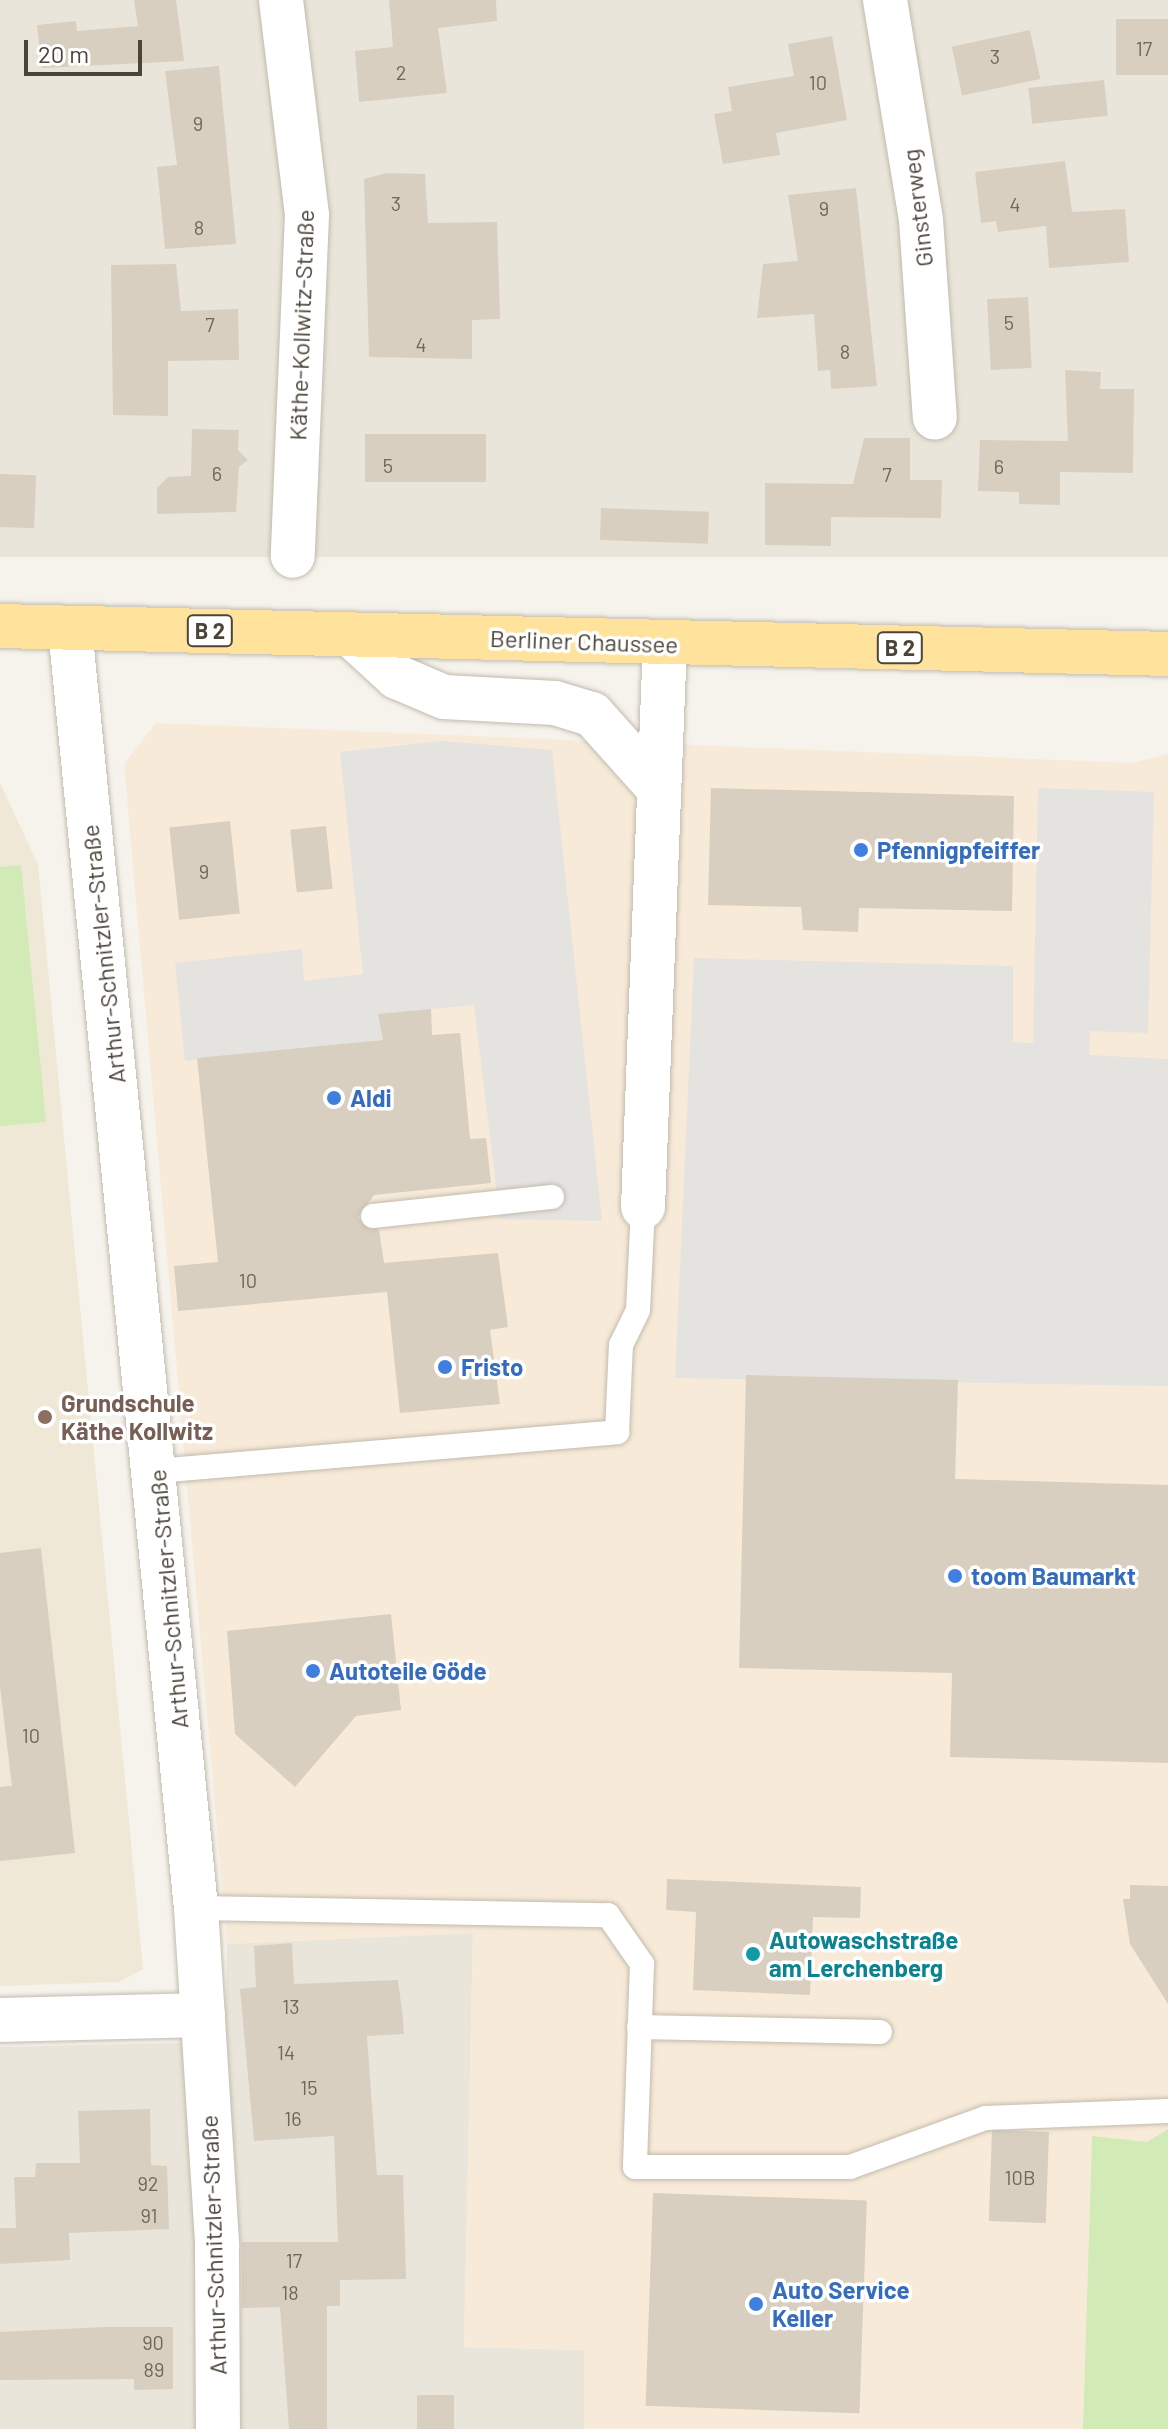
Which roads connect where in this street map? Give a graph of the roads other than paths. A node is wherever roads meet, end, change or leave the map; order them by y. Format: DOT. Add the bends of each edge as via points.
graph roads {
  1 [pos="281,0"];
  2 [pos="885,0"];
  3 [pos="935,418"];
  4 [pos="293,556"];
  5 [pos="0,626"];
  6 [pos="70,628"];
  7 [pos="350,634"];
  8 [pos="665,643"];
  9 [pos="1168,654"];
  10 [pos="659,789"];
  11 [pos="552,1197"];
  12 [pos="643,1207"];
  13 [pos="373,1216"];
  14 [pos="156,1471"];
  15 [pos="196,1908"];
  16 [pos="203,2015"];
  17 [pos="0,2020"];
  18 [pos="639,2027"];
  19 [pos="880,2032"];
  20 [pos="1168,2111"];
  21 [pos="218,2429"];
  1 -- 4 [label="street, Käthe-Kollwitz-Straße" via="307,215"];
  2 -- 3 [label="street, Ginsterweg" via="921,220"];
  5 -- 6 [label="main road, Berliner Chaussee / B 2"];
  6 -- 7 [label="main road, Berliner Chaussee / B 2"];
  6 -- 14 [label="street, Arthur-Schnitzler-Straße"];
  7 -- 8 [label="main road, Berliner Chaussee / B 2"];
  7 -- 10 [label="street" via="397,677 444,697 555,703 592,714"];
  8 -- 9 [label="main road, Berliner Chaussee / B 2"];
  8 -- 10 [label="street"];
  10 -- 12 [label="street"];
  11 -- 13 [label="lane"];
  12 -- 14 [label="lane" via="638,1310 621,1345 617,1432"];
  14 -- 15 [label="street, Arthur-Schnitzler-Straße"];
  15 -- 16 [label="street, Arthur-Schnitzler-Straße"];
  15 -- 18 [label="lane" via="608,1915 642,1964"];
  16 -- 17 [label="street"];
  16 -- 21 [label="street, Arthur-Schnitzler-Straße" via="217,2246"];
  18 -- 19 [label="lane"];
  18 -- 20 [label="lane" via="635,2167 850,2167 985,2118"];
}
